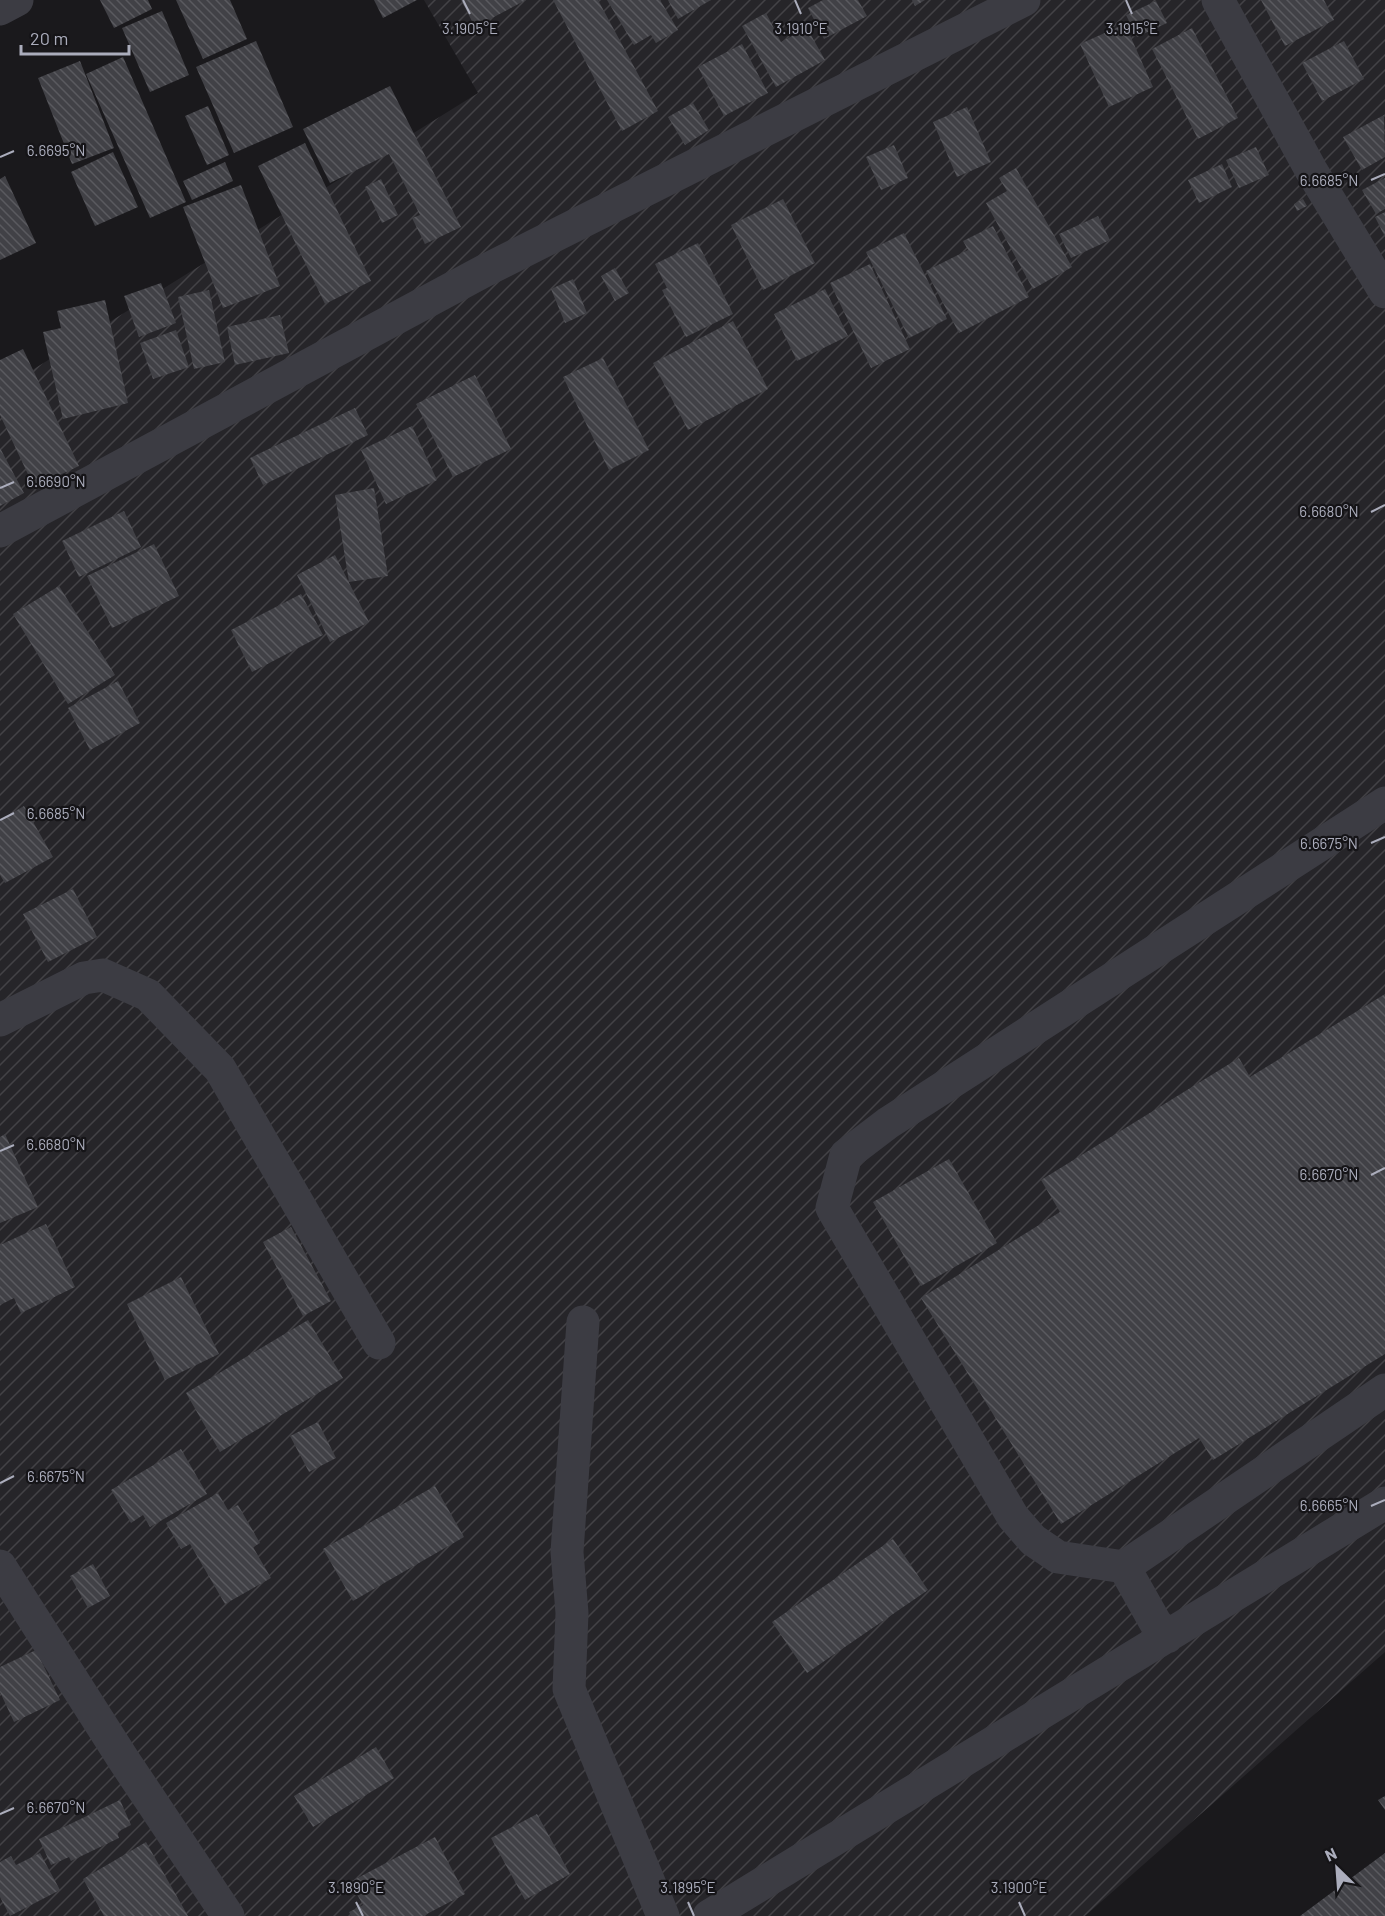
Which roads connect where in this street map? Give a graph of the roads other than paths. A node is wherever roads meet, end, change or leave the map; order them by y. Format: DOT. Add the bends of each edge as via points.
graph roads {
  1 [pos="17,0"];
  2 [pos="1024,0"];
  3 [pos="1218,0"];
  4 [pos="0,9"];
  5 [pos="1385,292"];
  6 [pos="0,531"];
  7 [pos="1385,803"];
  8 [pos="0,1020"];
  9 [pos="583,1322"];
  10 [pos="379,1343"];
  11 [pos="1385,1389"];
  12 [pos="1385,1503"];
  13 [pos="0,1566"];
  14 [pos="1124,1567"];
  15 [pos="11,1608"];
  16 [pos="1167,1637"];
  17 [pos="228,1916"];
  18 [pos="663,1916"];
  19 [pos="709,1916"];
  1 -- 4 [label="street"];
  2 -- 6 [label="street" via="484,271"];
  3 -- 5 [label="street" via="1311,170"];
  7 -- 14 [label="street" via="888,1123 846,1155 832,1208 1013,1517 1033,1539 1058,1557"];
  8 -- 10 [label="street" via="84,978 103,975 148,995 220,1069"];
  9 -- 18 [label="street" via="567,1552 573,1613 569,1689"];
  11 -- 14 [label="street"];
  12 -- 16 [label="street"];
  13 -- 15 [label="street"];
  14 -- 16 [label="street"];
  15 -- 17 [label="street"];
  16 -- 19 [label="street"];
}
